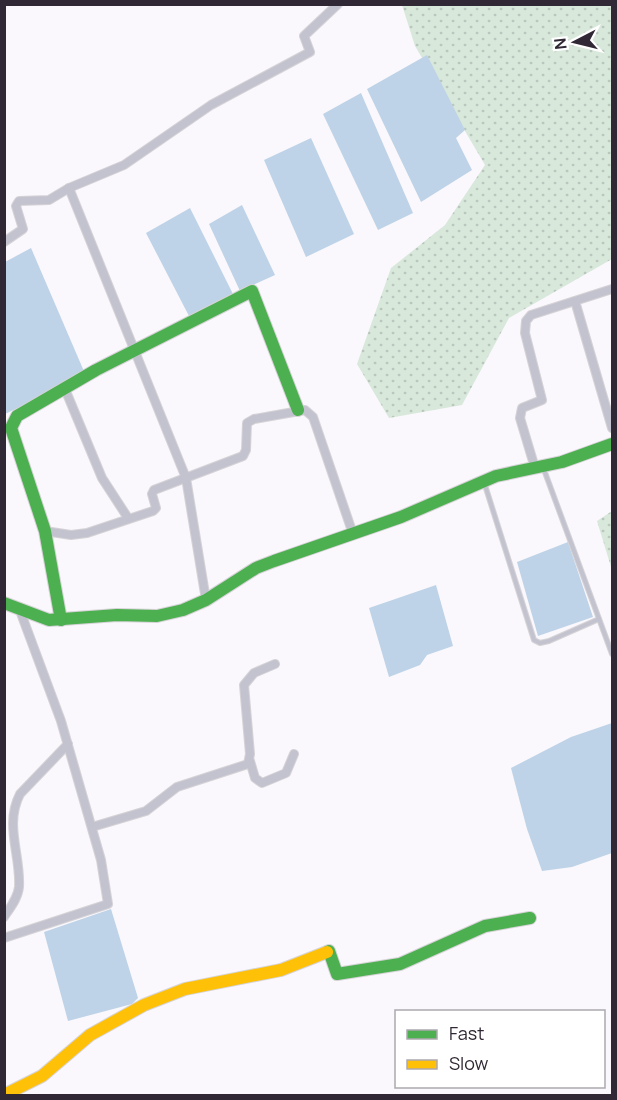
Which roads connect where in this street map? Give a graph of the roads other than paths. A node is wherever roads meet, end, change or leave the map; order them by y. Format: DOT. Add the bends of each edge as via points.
graph roads {
  1 [pos="338,4"];
  2 [pos="69,188"];
  3 [pos="4,242"];
  4 [pos="612,289"];
  5 [pos="575,301"];
  6 [pos="136,351"];
  7 [pos="65,389"];
  8 [pos="298,410"];
  9 [pos="612,428"];
  10 [pos="612,444"];
  11 [pos="539,467"];
  12 [pos="186,478"];
  13 [pos="484,481"];
  14 [pos="128,518"];
  15 [pos="45,531"];
  16 [pos="352,534"];
  17 [pos="206,600"];
  18 [pos="4,603"];
  19 [pos="18,607"];
  20 [pos="599,619"];
  21 [pos="61,620"];
  22 [pos="612,654"];
  23 [pos="275,664"];
  24 [pos="68,744"];
  25 [pos="294,754"];
  26 [pos="250,761"];
  27 [pos="9,815"];
  28 [pos="92,827"];
  29 [pos="4,917"];
  30 [pos="530,918"];
  31 [pos="4,938"];
  32 [pos="4,1095"];
  1 -- 2 [label="street" via="304,36 310,52 211,105 124,165"];
  2 -- 3 [label="street" via="49,200 19,201 16,206 23,229"];
  2 -- 6 [label="street"];
  4 -- 5 [label="street"];
  5 -- 9 [label="street"];
  5 -- 11 [label="street" via="531,315 526,321 525,333 542,400 522,408 520,418"];
  6 -- 7 [label="street"];
  6 -- 8 [label="street" via="252,291"];
  6 -- 12 [label="street"];
  7 -- 14 [label="street" via="102,478"];
  7 -- 15 [label="street" via="17,416 11,428"];
  8 -- 12 [label="street" via="247,423 243,456"];
  8 -- 16 [label="street" via="313,417"];
  10 -- 11 [label="street"];
  11 -- 13 [label="street"];
  11 -- 20 [label="lane"];
  12 -- 14 [label="street" via="154,490 156,508"];
  12 -- 17 [label="street"];
  13 -- 16 [label="street"];
  13 -- 20 [label="lane" via="534,640 549,641"];
  14 -- 15 [label="street" via="80,534"];
  15 -- 21 [label="street"];
  16 -- 17 [label="street" via="256,568"];
  17 -- 21 [label="street" via="157,616"];
  18 -- 19 [label="street"];
  19 -- 21 [label="street" via="38,617"];
  19 -- 24 [label="street"];
  20 -- 22 [label="lane"];
  23 -- 26 [label="street" via="254,673 244,685"];
  24 -- 27 [label="street" via="20,794"];
  24 -- 28 [label="street"];
  25 -- 26 [label="street" via="286,773 261,783 255,778"];
  26 -- 28 [label="street" via="177,787 146,811"];
  27 -- 29 [label="street" via="19,886"];
  28 -- 31 [label="street" via="108,904"];
  30 -- 32 [label="street" via="485,926 400,964 337,974 329,951 281,969 185,989 144,1005 90,1035 42,1076"];
}
